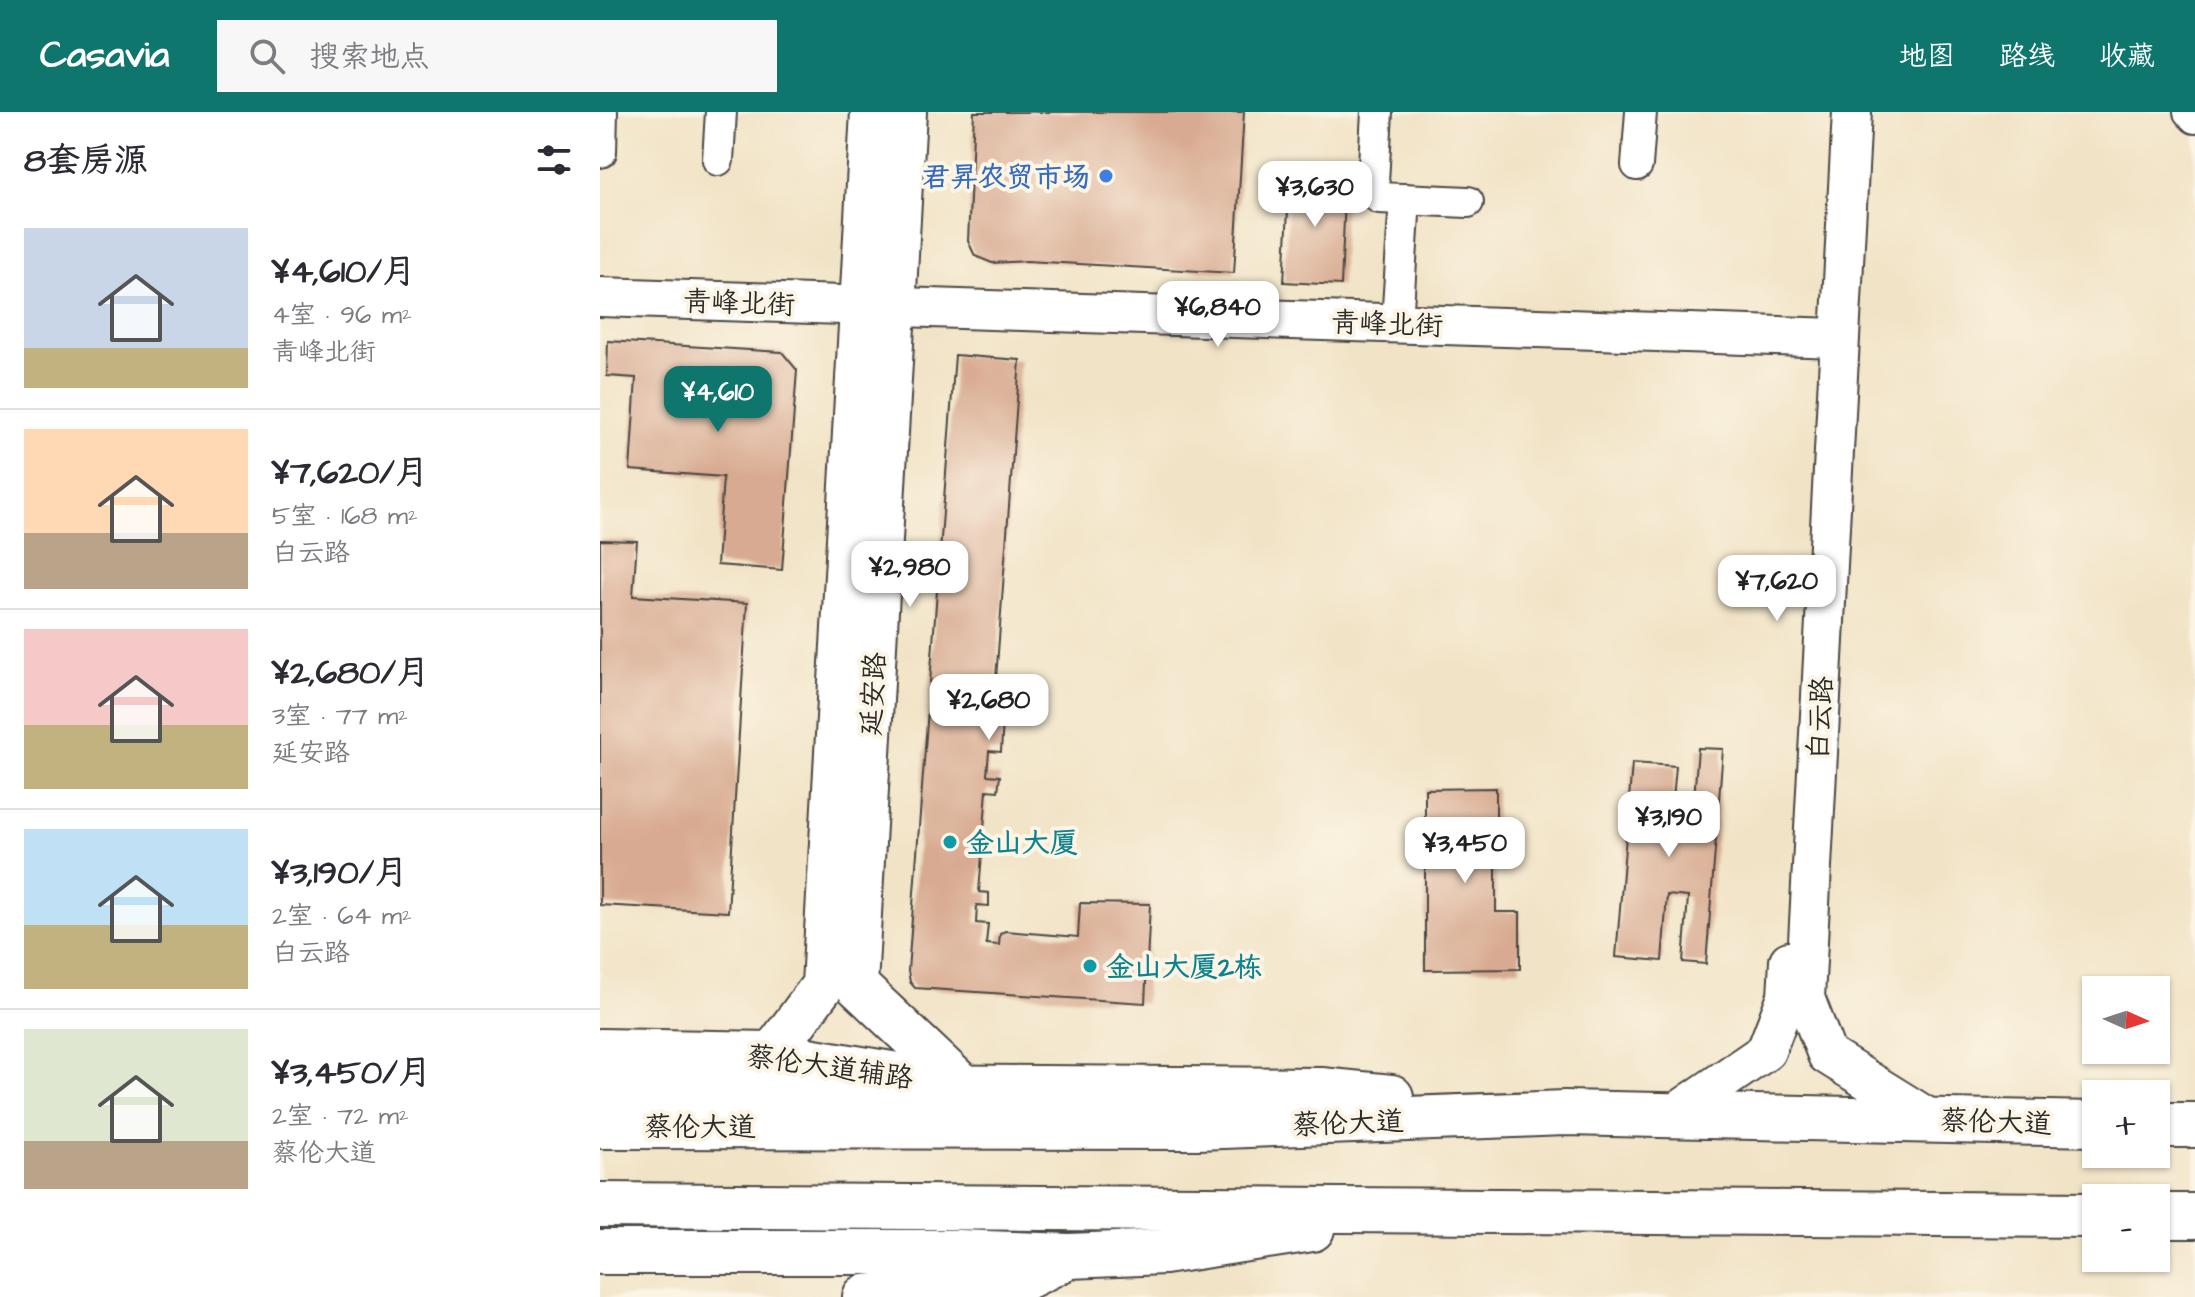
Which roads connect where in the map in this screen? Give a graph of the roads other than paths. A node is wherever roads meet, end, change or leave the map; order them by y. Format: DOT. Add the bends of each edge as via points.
graph roads {
  1 [pos="602,112"];
  2 [pos="721,112"];
  3 [pos="872,112"];
  4 [pos="905,112"];
  5 [pos="1377,112"];
  6 [pos="1641,112"];
  7 [pos="1837,112"];
  8 [pos="1852,112"];
  9 [pos="2189,112"];
  10 [pos="2195,118"];
  11 [pos="601,152"];
  12 [pos="718,160"];
  13 [pos="1637,165"];
  14 [pos="1405,199"];
  15 [pos="1468,202"];
  16 [pos="600,297"];
  17 [pos="878,306"];
  18 [pos="1397,323"];
  19 [pos="1831,338"];
  20 [pos="600,1051"];
  21 [pos="772,1054"];
  22 [pos="600,1085"];
  23 [pos="963,1086"];
  24 [pos="1565,1113"];
  25 [pos="1673,1115"];
  26 [pos="1930,1119"];
  27 [pos="2082,1124"];
  28 [pos="2170,1125"];
  29 [pos="2195,1125"];
  30 [pos="600,1126"];
  31 [pos="600,1205"];
  32 [pos="1446,1209"];
  33 [pos="2082,1215"];
  34 [pos="2170,1216"];
  35 [pos="2195,1216"];
  36 [pos="600,1252"];
  37 [pos="1069,1256"];
  38 [pos="865,1297"];
  1 -- 11 [label="street"];
  2 -- 12 [label="street"];
  3 -- 17 [label="main road, 延安路"];
  4 -- 17 [label="main road, 延安路"];
  5 -- 14 [label="street" via="1373,182 1379,198"];
  6 -- 13 [label="street"];
  7 -- 19 [label="street, 白云路"];
  8 -- 19 [label="street, 白云路"];
  9 -- 10 [label="street"];
  14 -- 15 [label="street"];
  14 -- 18 [label="street"];
  16 -- 17 [label="street, 青峰北街"];
  17 -- 18 [label="street, 青峰北街"];
  17 -- 21 [label="main road, 延安路" via="823,985"];
  17 -- 23 [label="main road, 延安路" via="856,985"];
  18 -- 19 [label="street, 青峰北街"];
  19 -- 25 [label="street, 白云路" via="1787,996 1766,1051"];
  19 -- 26 [label="street, 白云路" via="1805,998 1827,1055"];
  20 -- 21 [label="main road, 蔡伦大道辅路"];
  21 -- 23 [label="main road, 蔡伦大道辅路"];
  22 -- 23 [label="main road"];
  23 -- 24 [label="main road" via="1321,1090"];
  24 -- 25 [label="main road, 蔡伦大道"];
  24 -- 30 [label="main road, 蔡伦大道" via="1197,1127"];
  25 -- 26 [label="main road, 蔡伦大道"];
  26 -- 27 [label="main road, 蔡伦大道"];
  28 -- 29 [label="main road"];
  31 -- 32 [label="main road"];
  32 -- 33 [label="main road"];
  32 -- 37 [label="main road" via="1164,1252"];
  34 -- 35 [label="main road"];
  36 -- 37 [label="main road"];
  37 -- 38 [label="main road" via="1012,1284"];
}
